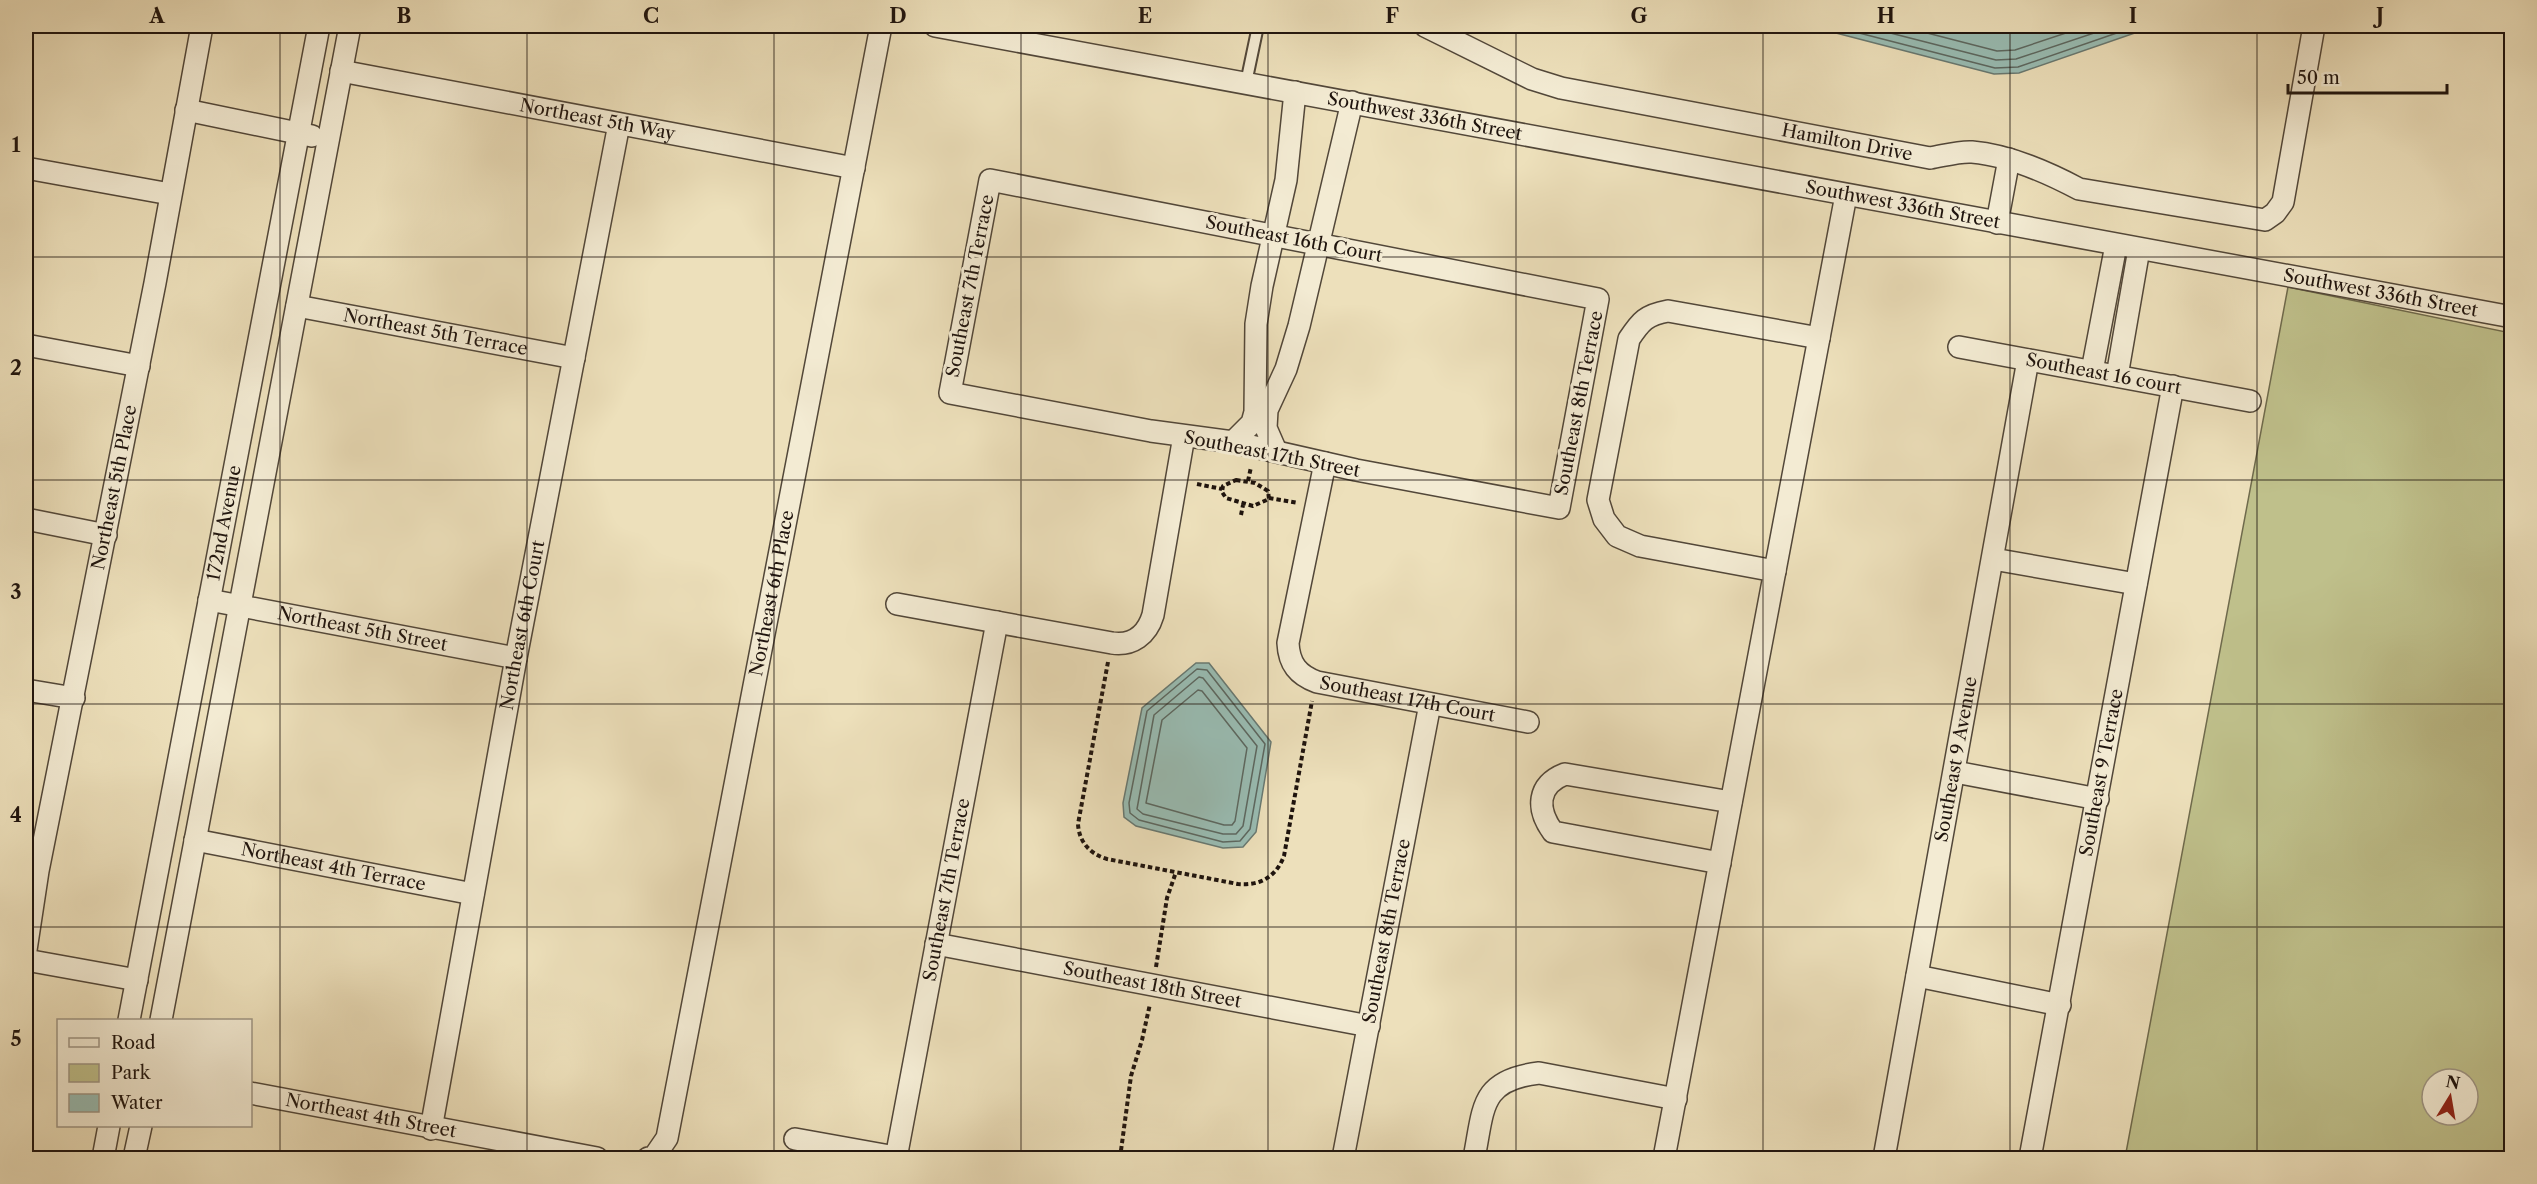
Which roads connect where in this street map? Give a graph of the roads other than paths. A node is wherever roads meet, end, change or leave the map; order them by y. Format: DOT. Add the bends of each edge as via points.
graph roads {
  1 [pos="202,26"];
  2 [pos="319,26"];
  3 [pos="350,26"];
  4 [pos="881,26"];
  5 [pos="935,26"];
  6 [pos="1258,26"];
  7 [pos="1425,26"];
  8 [pos="2314,26"];
  9 [pos="341,71"];
  10 [pos="1246,83"];
  11 [pos="1295,92"];
  12 [pos="1352,102"];
  13 [pos="186,110"];
  14 [pos="619,124"];
  15 [pos="299,133"];
  16 [pos="328,140"];
  17 [pos="2009,159"];
  18 [pos="26,168"];
  19 [pos="854,168"];
  20 [pos="990,180"];
  21 [pos="170,194"];
  22 [pos="1846,195"];
  23 [pos="1997,223"];
  24 [pos="1274,234"];
  25 [pos="1318,243"];
  26 [pos="2116,245"];
  27 [pos="2139,249"];
  28 [pos="1598,299"];
  29 [pos="297,306"];
  30 [pos="2511,317"];
  31 [pos="1819,338"];
  32 [pos="26,345"];
  33 [pos="1255,346"];
  34 [pos="1959,346"];
  35 [pos="1290,356"];
  36 [pos="574,358"];
  37 [pos="2028,360"];
  38 [pos="139,366"];
  39 [pos="2092,371"];
  40 [pos="2117,376"];
  41 [pos="2173,386"];
  42 [pos="950,393"];
  43 [pos="2250,401"];
  44 [pos="1184,436"];
  45 [pos="1233,442"];
  46 [pos="1276,451"];
  47 [pos="1325,463"];
  48 [pos="1559,508"];
  49 [pos="26,519"];
  50 [pos="106,535"];
  51 [pos="1993,559"];
  52 [pos="1775,571"];
  53 [pos="2136,584"];
  54 [pos="209,600"];
  55 [pos="897,604"];
  56 [pos="239,606"];
  57 [pos="997,622"];
  58 [pos="516,658"];
  59 [pos="26,690"];
  60 [pos="74,699"];
  61 [pos="1430,704"];
  62 [pos="1528,722"];
  63 [pos="1956,772"];
  64 [pos="2098,799"];
  65 [pos="1731,802"];
  66 [pos="195,840"];
  67 [pos="1720,863"];
  68 [pos="32,869"];
  69 [pos="473,894"];
  70 [pos="936,944"];
  71 [pos="26,950"];
  72 [pos="26,960"];
  73 [pos="1917,976"];
  74 [pos="137,980"];
  75 [pos="2060,1005"];
  76 [pos="129,1019"];
  77 [pos="161,1019"];
  78 [pos="1369,1026"];
  79 [pos="252,1093"];
  80 [pos="1676,1099"];
  81 [pos="109,1127"];
  82 [pos="141,1127"];
  83 [pos="431,1129"];
  84 [pos="795,1139"];
  85 [pos="103,1158"];
  86 [pos="134,1158"];
  87 [pos="597,1158"];
  88 [pos="651,1158"];
  89 [pos="899,1158"];
  90 [pos="1343,1158"];
  91 [pos="1474,1158"];
  92 [pos="1664,1158"];
  93 [pos="1884,1158"];
  94 [pos="2030,1158"];
  1 -- 13 [label="street, Northeast 5th Place"];
  2 -- 15 [label="street, 172nd Avenue"];
  3 -- 9 [label="street, 172nd Avenue"];
  4 -- 19 [label="street, Northeast 6th Place"];
  5 -- 10 [label="street, Southwest 336th Street"];
  6 -- 10 [label="lane"];
  7 -- 17 [label="street, Hamilton Drive" via="1532,79 1561,88 1930,158 1970,152"];
  8 -- 17 [label="street, Hamilton Drive" via="2283,202 2265,220 2079,189"];
  9 -- 14 [label="street, Northeast 5th Way"];
  9 -- 16 [label="street, 172nd Avenue"];
  10 -- 11 [label="street, Southwest 336th Street"];
  11 -- 12 [label="street, Southwest 336th Street"];
  11 -- 24 [label="street" via="1286,180"];
  12 -- 22 [label="street, Southwest 336th Street"];
  12 -- 25 [label="street"];
  13 -- 15 [label="street"];
  13 -- 21 [label="street, Northeast 5th Place"];
  14 -- 19 [label="street, Northeast 5th Way"];
  14 -- 36 [label="street, Northeast 6th Court"];
  15 -- 16 [label="street"];
  15 -- 54 [label="street, 172nd Avenue"];
  16 -- 29 [label="street, 172nd Avenue"];
  17 -- 23 [label="street"];
  18 -- 21 [label="street"];
  19 -- 88 [label="street, Northeast 6th Place" via="667,1138"];
  20 -- 24 [label="street, Southeast 16th Court"];
  20 -- 42 [label="street, Southeast 7th Terrace"];
  21 -- 38 [label="street, Northeast 5th Place"];
  22 -- 23 [label="street, Southwest 336th Street"];
  22 -- 31 [label="street"];
  23 -- 26 [label="street, Southwest 336th Street"];
  24 -- 25 [label="street, Southeast 16th Court"];
  24 -- 33 [label="street" via="1259,301"];
  25 -- 28 [label="street, Southeast 16th Court"];
  25 -- 35 [label="street"];
  26 -- 27 [label="street, Southwest 336th Street"];
  26 -- 39 [label="street"];
  27 -- 30 [label="street, Southwest 336th Street"];
  27 -- 40 [label="street"];
  28 -- 48 [label="street, Southeast 8th Terrace"];
  29 -- 36 [label="street, Northeast 5th Terrace"];
  29 -- 56 [label="street, 172nd Avenue"];
  31 -- 52 [label="street"];
  31 -- 52 [label="street" via="1668,311 1651,314 1629,339 1598,500 1604,519 1617,536 1640,546"];
  32 -- 38 [label="street"];
  33 -- 35 [label="street" via="1267,360 1280,361"];
  33 -- 45 [label="street" via="1253,418 1247,430"];
  34 -- 37 [label="street, Southeast 16 court"];
  35 -- 46 [label="street" via="1265,420"];
  36 -- 58 [label="street, Northeast 6th Court"];
  37 -- 39 [label="street, Southeast 16 court"];
  37 -- 51 [label="street, Southeast 9 Avenue"];
  38 -- 50 [label="street, Northeast 5th Place"];
  39 -- 40 [label="street, Southeast 16 court"];
  40 -- 41 [label="street, Southeast 16 court"];
  41 -- 43 [label="street, Southeast 16 court"];
  41 -- 53 [label="street, Southeast 9 Terrace"];
  42 -- 44 [label="street, Southeast 17th Street"];
  44 -- 45 [label="street, Southeast 17th Street"];
  44 -- 57 [label="street" via="1153,615 1146,630 1135,640 1112,644"];
  45 -- 46 [label="street, Southeast 17th Street"];
  46 -- 47 [label="street, Southeast 17th Street"];
  47 -- 48 [label="street, Southeast 17th Street"];
  47 -- 61 [label="street, Southeast 17th Court" via="1288,644 1293,666 1317,682"];
  49 -- 50 [label="street"];
  50 -- 60 [label="street, Northeast 5th Place"];
  51 -- 53 [label="street"];
  51 -- 63 [label="street, Southeast 9 Avenue"];
  52 -- 65 [label="street"];
  53 -- 64 [label="street, Southeast 9 Terrace"];
  54 -- 56 [label="street, Northeast 5th Street"];
  54 -- 74 [label="street, 172nd Avenue"];
  55 -- 57 [label="street"];
  56 -- 58 [label="street, Northeast 5th Street"];
  56 -- 66 [label="street, 172nd Avenue"];
  57 -- 70 [label="street, Southeast 7th Terrace"];
  58 -- 69 [label="street, Northeast 6th Court"];
  59 -- 60 [label="street"];
  60 -- 68 [label="street, Northeast 5th Place"];
  61 -- 62 [label="street, Southeast 17th Court"];
  61 -- 78 [label="street, Southeast 8th Terrace"];
  63 -- 64 [label="street"];
  63 -- 73 [label="street, Southeast 9 Avenue"];
  64 -- 75 [label="street, Southeast 9 Terrace"];
  65 -- 67 [label="street"];
  65 -- 67 [label="street" via="1565,774 1545,788 1541,804 1553,831"];
  66 -- 69 [label="street, Northeast 4th Terrace"];
  66 -- 77 [label="street, 172nd Avenue"];
  67 -- 80 [label="street"];
  68 -- 71 [label="street, Northeast 5th Place"];
  69 -- 83 [label="street, Northeast 6th Court"];
  70 -- 78 [label="street, Southeast 18th Street"];
  70 -- 89 [label="street, Southeast 7th Terrace"];
  72 -- 74 [label="street"];
  73 -- 75 [label="street"];
  73 -- 93 [label="street, Southeast 9 Avenue"];
  74 -- 76 [label="street, 172nd Avenue"];
  75 -- 94 [label="street, Southeast 9 Terrace"];
  78 -- 90 [label="street, Southeast 8th Terrace"];
  79 -- 83 [label="street, Northeast 4th Street"];
  80 -- 91 [label="street" via="1539,1073 1520,1075 1494,1089 1484,1105"];
  80 -- 92 [label="street"];
  81 -- 85 [label="street"];
  82 -- 86 [label="street"];
  83 -- 87 [label="street, Northeast 4th Street"];
  84 -- 89 [label="street"];
}
